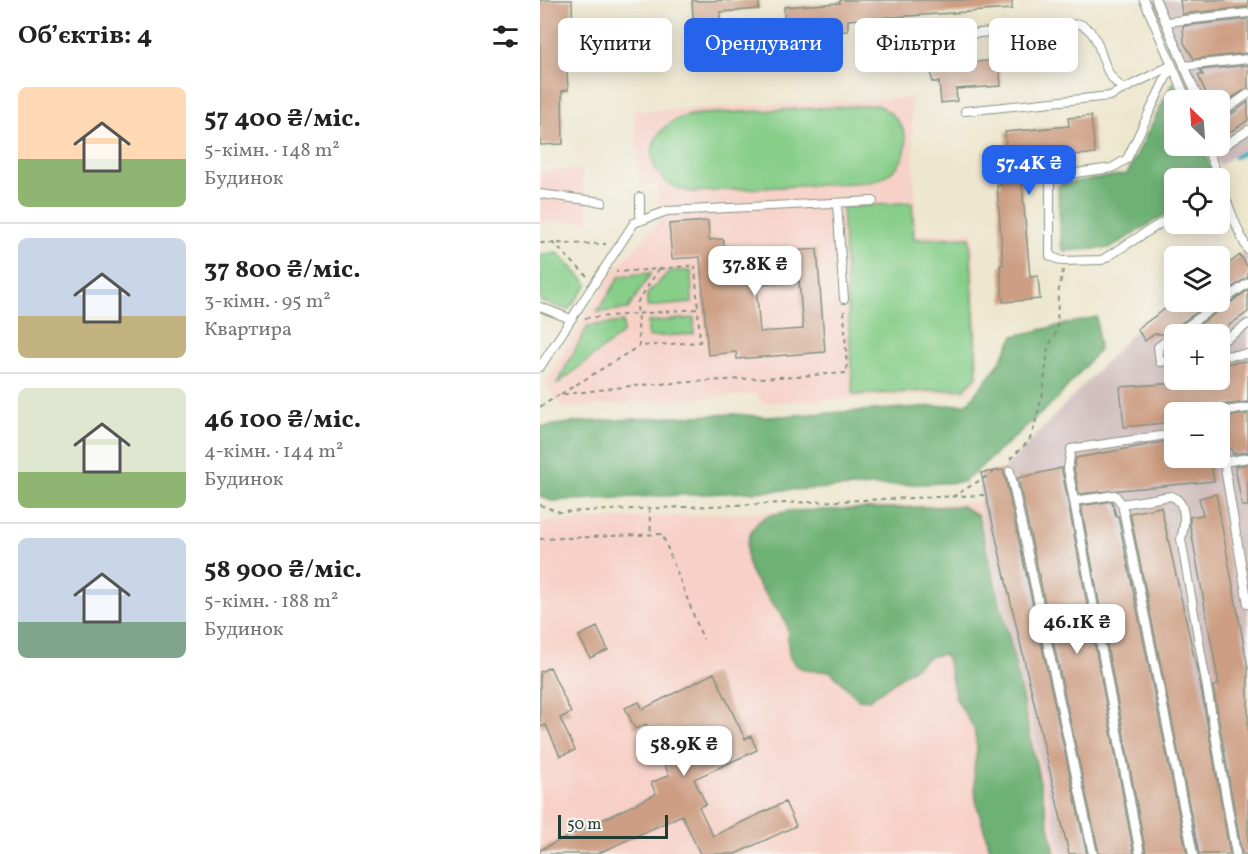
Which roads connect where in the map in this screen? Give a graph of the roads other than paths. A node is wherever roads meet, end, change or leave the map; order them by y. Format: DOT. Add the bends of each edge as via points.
graph roads {
  1 [pos="1144,0"];
  2 [pos="1156,0"];
  3 [pos="1248,13"];
  4 [pos="1166,22"];
  5 [pos="977,33"];
  6 [pos="1248,59"];
  7 [pos="1172,65"];
  8 [pos="1184,66"];
  9 [pos="1124,89"];
  10 [pos="1183,90"];
  11 [pos="1195,90"];
  12 [pos="1248,94"];
  13 [pos="1230,107"];
  14 [pos="964,111"];
  15 [pos="1248,130"];
  16 [pos="1230,142"];
  17 [pos="540,194"];
  18 [pos="640,197"];
  19 [pos="873,201"];
  20 [pos="602,202"];
  21 [pos="837,204"];
  22 [pos="1230,211"];
  23 [pos="640,221"];
  24 [pos="1164,221"];
  25 [pos="1248,250"];
  26 [pos="1248,283"];
  27 [pos="844,299"];
  28 [pos="540,307"];
  29 [pos="571,319"];
  30 [pos="1190,324"];
  31 [pos="1248,324"];
  32 [pos="1230,337"];
  33 [pos="1164,343"];
  34 [pos="1248,354"];
  35 [pos="1230,355"];
  36 [pos="1164,361"];
  37 [pos="540,367"];
  38 [pos="1248,408"];
  39 [pos="1230,410"];
  40 [pos="1164,436"];
  41 [pos="1248,458"];
  42 [pos="1230,459"];
  43 [pos="1006,467"];
  44 [pos="1222,468"];
  45 [pos="1074,501"];
  46 [pos="1122,504"];
  47 [pos="1248,604"];
  48 [pos="1093,854"];
  49 [pos="1140,854"];
  50 [pos="1193,854"];
  51 [pos="1236,854"];
  1 -- 7 [label="lane"];
  2 -- 4 [label="lane"];
  3 -- 4 [label="lane"];
  4 -- 8 [label="lane"];
  5 -- 9 [label="lane" via="1080,24 1095,37 1105,70"];
  6 -- 8 [label="lane"];
  7 -- 9 [label="lane"];
  7 -- 10 [label="lane"];
  7 -- 24 [label="lane" via="1127,159 1112,168 1054,176 1050,180 1050,256 1062,261 1102,260"];
  8 -- 11 [label="lane"];
  9 -- 14 [label="lane" via="1110,96"];
  12 -- 13 [label="lane"];
  15 -- 16 [label="lane"];
  17 -- 20 [label="lane"];
  18 -- 23 [label="lane"];
  19 -- 21 [label="lane"];
  21 -- 23 [label="lane" via="667,210"];
  21 -- 27 [label="lane"];
  22 -- 25 [label="lane"];
  23 -- 29 [label="lane" via="634,223"];
  26 -- 30 [label="lane"];
  28 -- 29 [label="lane"];
  29 -- 37 [label="lane"];
  31 -- 32 [label="lane"];
  33 -- 36 [label="lane" via="1158,347 1160,362"];
  34 -- 35 [label="lane"];
  38 -- 39 [label="lane"];
  40 -- 45 [label="lane" via="1071,450 1068,469"];
  41 -- 42 [label="lane"];
  43 -- 48 [label="lane"];
  44 -- 47 [label="lane"];
  45 -- 46 [label="lane" via="1115,495"];
  45 -- 49 [label="lane"];
  46 -- 50 [label="lane"];
  46 -- 51 [label="lane" via="1171,496 1181,504 1184,526 1180,540"];
}
